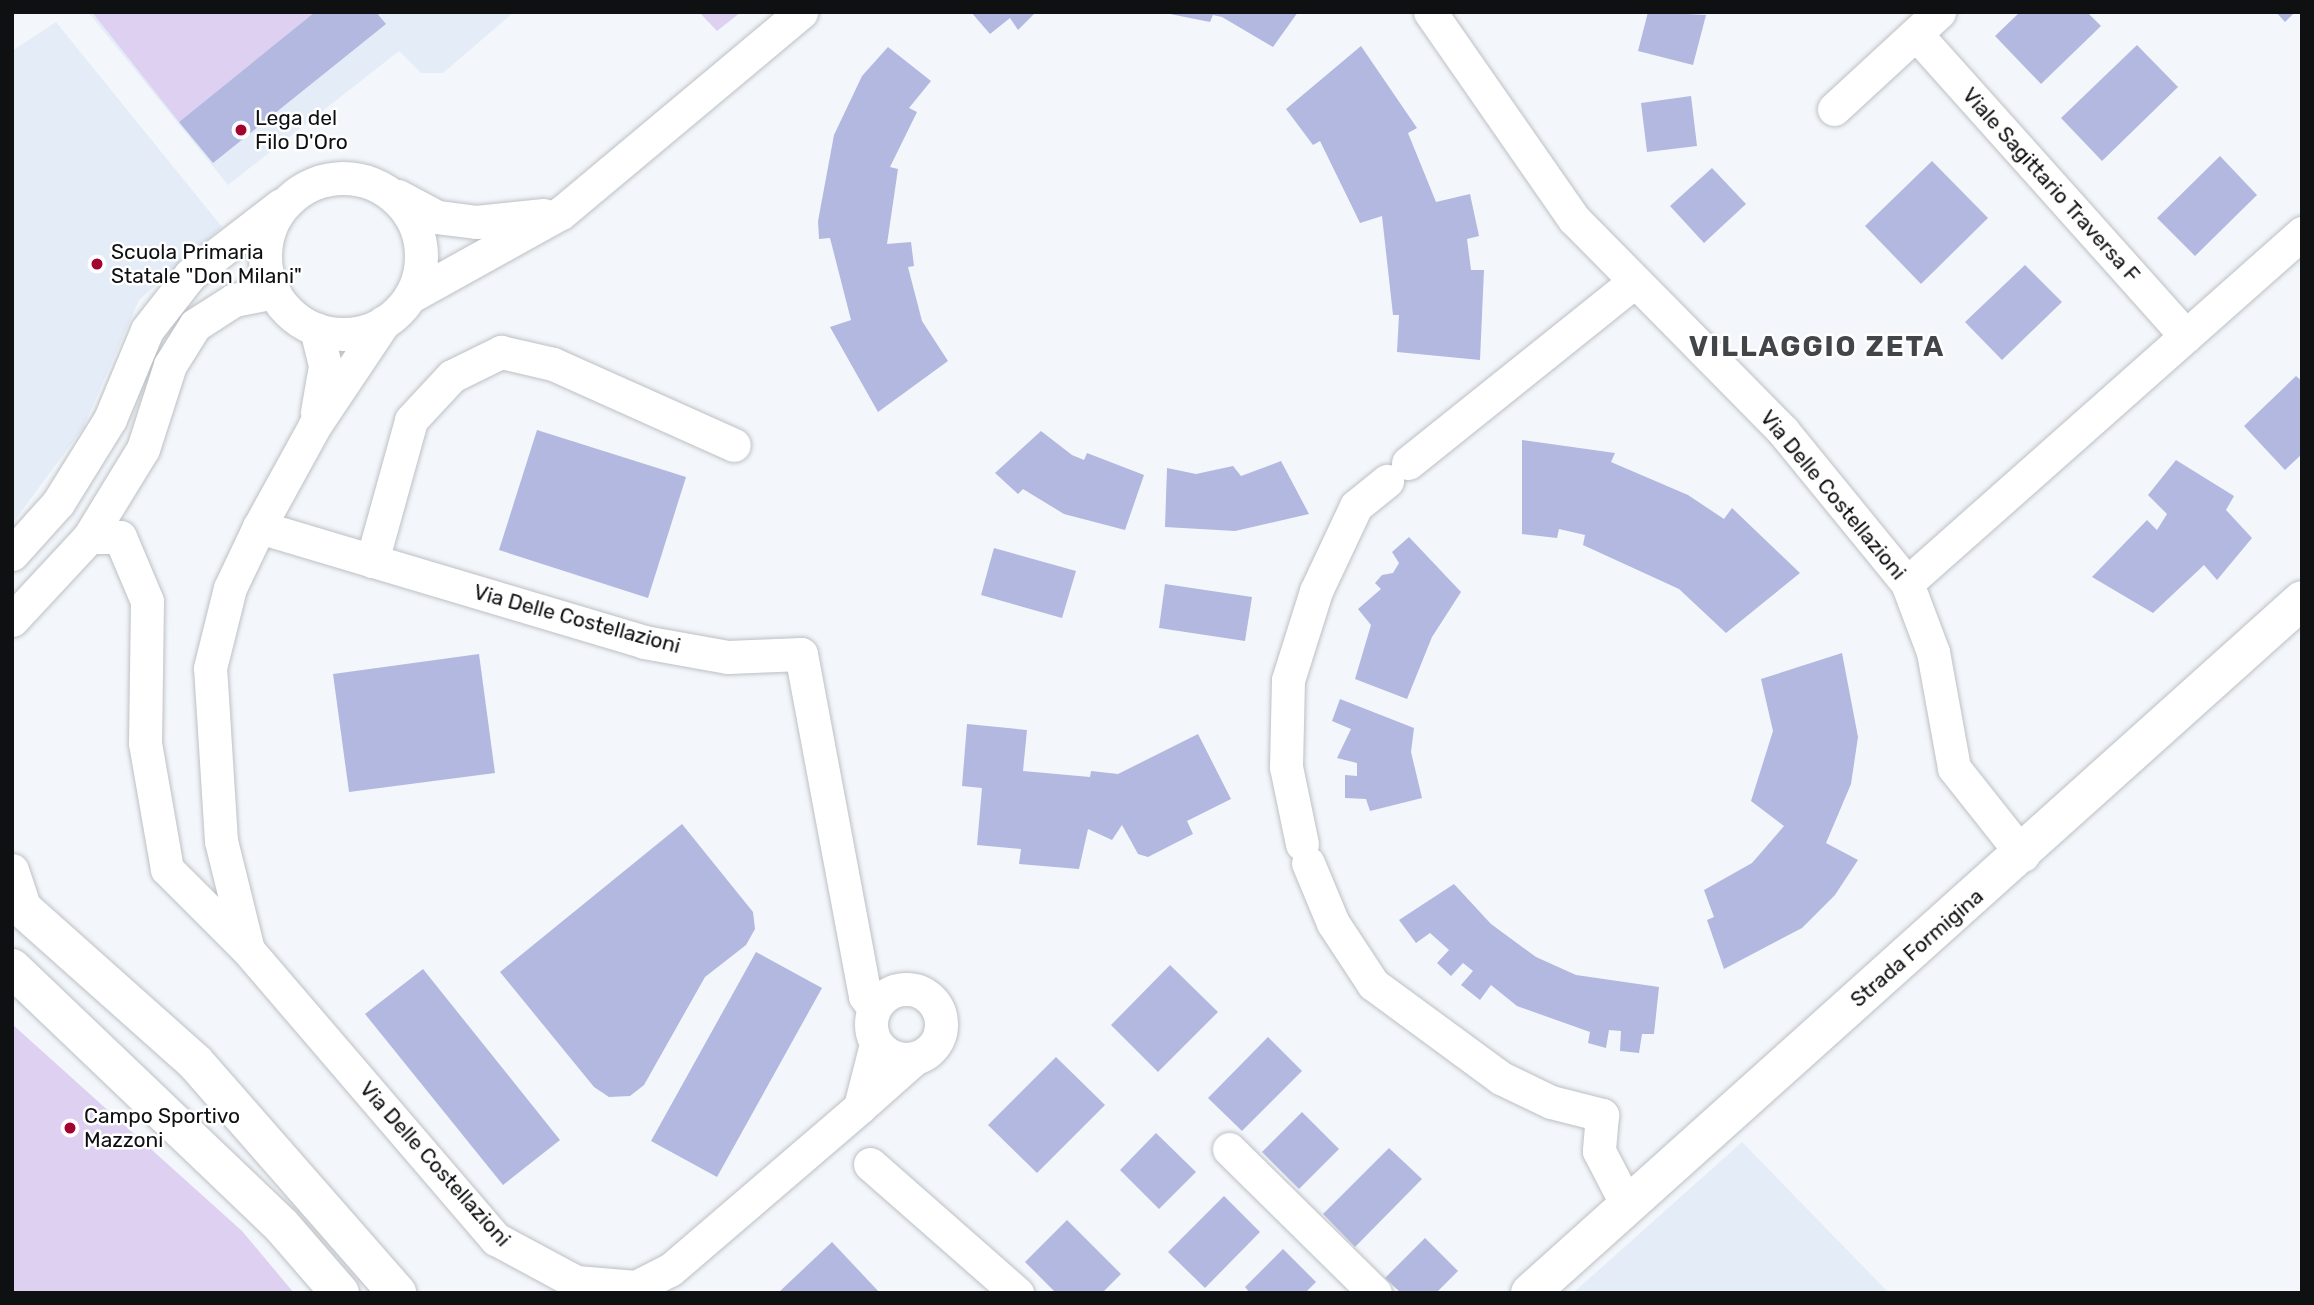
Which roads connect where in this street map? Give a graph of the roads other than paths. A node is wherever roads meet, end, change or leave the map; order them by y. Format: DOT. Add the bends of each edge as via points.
graph roads {
  1 [pos="801,12"];
  2 [pos="1430,12"];
  3 [pos="1928,23"];
  4 [pos="1834,109"];
  5 [pos="377,185"];
  6 [pos="289,199"];
  7 [pos="561,213"];
  8 [pos="2302,233"];
  9 [pos="1634,282"];
  10 [pos="274,292"];
  11 [pos="411,296"];
  12 [pos="384,322"];
  13 [pos="316,329"];
  14 [pos="2186,336"];
  15 [pos="315,425"];
  16 [pos="734,445"];
  17 [pos="259,527"];
  18 [pos="89,537"];
  19 [pos="12,554"];
  20 [pos="372,561"];
  21 [pos="1907,583"];
  22 [pos="39,594"];
  23 [pos="2302,600"];
  24 [pos="12,620"];
  25 [pos="12,644"];
  26 [pos="2023,855"];
  27 [pos="12,870"];
  28 [pos="19,904"];
  29 [pos="248,950"];
  30 [pos="16,971"];
  31 [pos="874,1008"];
  32 [pos="876,1044"];
  33 [pos="914,1059"];
  34 [pos="860,1107"];
  35 [pos="1229,1149"];
  36 [pos="870,1164"];
  37 [pos="1626,1203"];
  38 [pos="340,1293"];
  39 [pos="397,1293"];
  40 [pos="1017,1293"];
  41 [pos="1375,1293"];
  42 [pos="1530,1293"];
  1 -- 7 [label="street"];
  2 -- 9 [label="street, Via Delle Costellazioni" via="1574,219"];
  3 -- 4 [label="street, Viale Sagittario Traversa F"];
  3 -- 14 [label="street, Viale Sagittario Traversa F"];
  5 -- 6 [label="street" via="331,178"];
  5 -- 7 [label="street" via="437,217 476,222"];
  5 -- 11 [label="street" via="409,213 418,233 420,265"];
  6 -- 10 [label="street" via="266,243"];
  6 -- 19 [label="street" via="190,275 147,330 110,419 58,503"];
  7 -- 11 [label="street"];
  8 -- 14 [label="street"];
  9 -- 21 [label="street, Via Delle Costellazioni" via="1783,431"];
  9 -- 37 [label="street" via="1356,506 1316,591 1288,680 1286,766 1305,853 1333,923 1373,984 1501,1078 1551,1102 1602,1115 1599,1151"];
  10 -- 13 [label="street"];
  10 -- 18 [label="street" via="234,300 195,324 170,365 143,449"];
  11 -- 12 [label="street"];
  12 -- 13 [label="street" via="339,334"];
  12 -- 15 [label="street, Via Delle Costellazioni"];
  13 -- 15 [label="street, Via Delle Costellazioni" via="325,366"];
  14 -- 21 [label="street"];
  15 -- 17 [label="street, Via Delle Costellazioni"];
  16 -- 20 [label="street" via="553,363 501,352 452,376 411,420"];
  17 -- 20 [label="street, Via Delle Costellazioni"];
  17 -- 29 [label="street, Via Delle Costellazioni" via="230,588 210,668 221,841"];
  18 -- 22 [label="street"];
  18 -- 29 [label="street, Via Delle Costellazioni" via="120,537 147,601 145,743 167,869"];
  20 -- 31 [label="street, Via Delle Costellazioni" via="644,642 728,657 801,654 865,996"];
  21 -- 26 [label="street, Via Delle Costellazioni" via="1933,653 1954,768"];
  22 -- 24 [label="street"];
  22 -- 25 [label="street"];
  23 -- 26 [label="street, Strada Formigina"];
  26 -- 37 [label="street, Strada Formigina"];
  27 -- 28 [label="street"];
  28 -- 39 [label="street" via="195,1062"];
  29 -- 34 [label="street, Via Delle Costellazioni" via="496,1239 576,1282 636,1287 670,1270"];
  30 -- 38 [label="street" via="281,1225"];
  31 -- 32 [label="street, Via Delle Costellazioni" via="870,1026"];
  31 -- 33 [label="street, Via Delle Costellazioni" via="896,990 910,989 935,1003 942,1030 927,1054"];
  32 -- 33 [label="street" via="892,1057"];
  32 -- 34 [label="street, Via Delle Costellazioni"];
  33 -- 34 [label="street, Via Delle Costellazioni"];
  35 -- 41 [label="street"];
  36 -- 40 [label="street"];
  37 -- 42 [label="street, Strada Formigina"];
}
